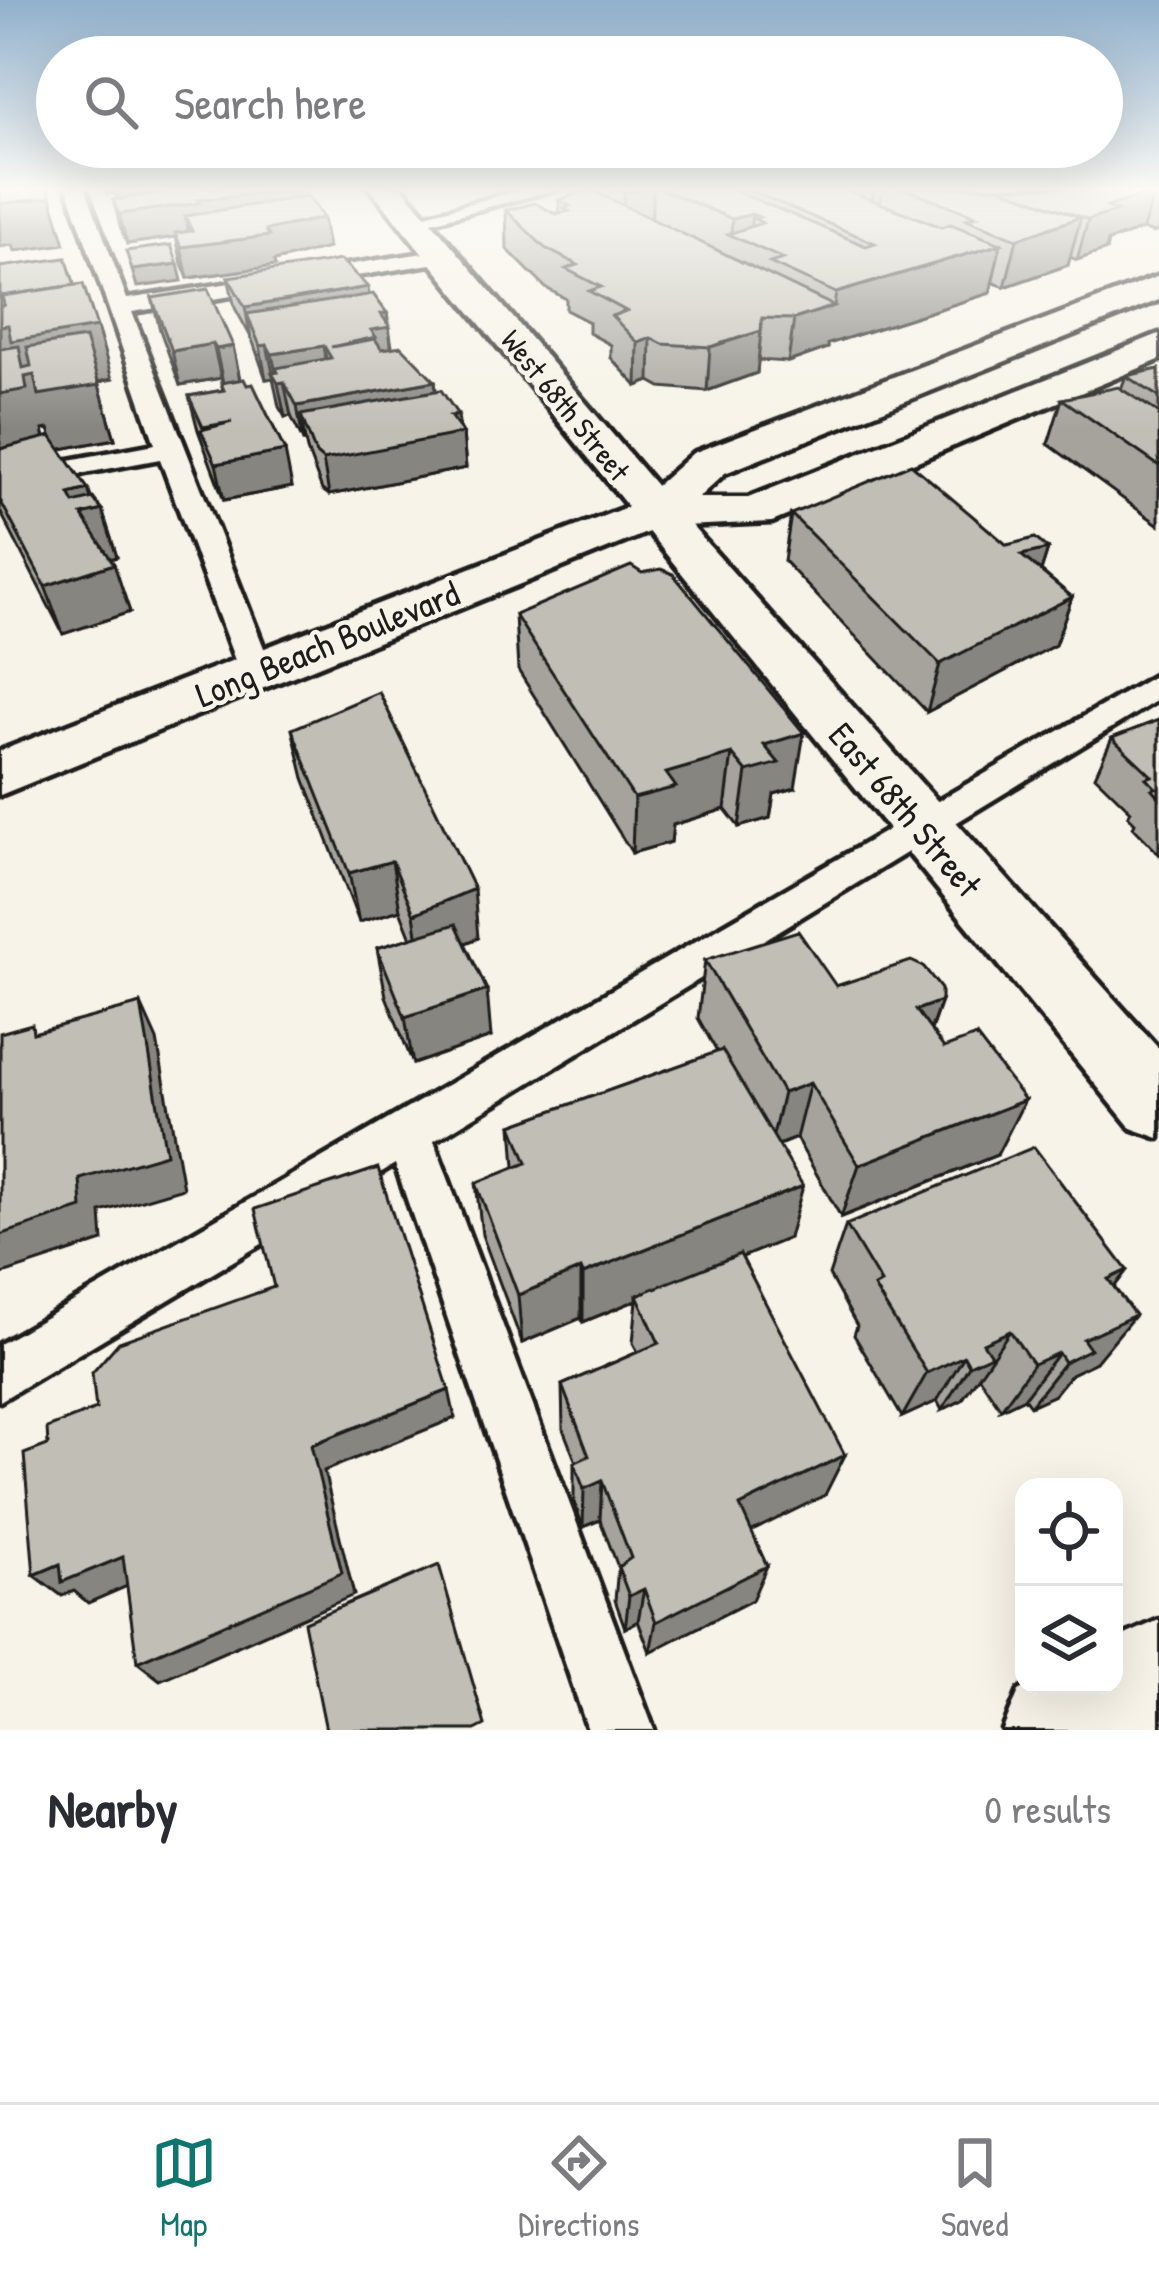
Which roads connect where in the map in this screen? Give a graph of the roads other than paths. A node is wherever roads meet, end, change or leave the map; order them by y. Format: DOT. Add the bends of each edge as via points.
graph roads {
  1 [pos="105,268"];
  2 [pos="368,268"];
  3 [pos="453,268"];
  4 [pos="1159,287"];
  5 [pos="119,307"];
  6 [pos="1159,346"];
  7 [pos="170,449"];
  8 [pos="0,481"];
  9 [pos="654,513"];
  10 [pos="256,671"];
  11 [pos="1159,684"];
  12 [pos="0,774"];
  13 [pos="920,827"];
  14 [pos="1159,1104"];
  15 [pos="407,1132"];
  16 [pos="0,1374"];
  17 [pos="1159,1674"];
  18 [pos="621,1730"];
  19 [pos="1058,1730"];
  1 -- 5 [label="lane"];
  2 -- 5 [label="lane"];
  3 -- 9 [label="main road, West 68th Street"];
  4 -- 9 [label="main road, Long Beach Boulevard" via="709,463"];
  5 -- 7 [label="lane"];
  6 -- 9 [label="main road, Long Beach Boulevard" via="755,512"];
  7 -- 8 [label="lane"];
  7 -- 10 [label="lane"];
  9 -- 10 [label="main road, Long Beach Boulevard"];
  9 -- 13 [label="main road, East 68th Street"];
  10 -- 12 [label="main road, Long Beach Boulevard"];
  11 -- 13 [label="lane"];
  13 -- 14 [label="main road, East 68th Street"];
  13 -- 15 [label="lane"];
  15 -- 16 [label="lane"];
  15 -- 18 [label="lane"];
  17 -- 19 [label="main road"];
}
